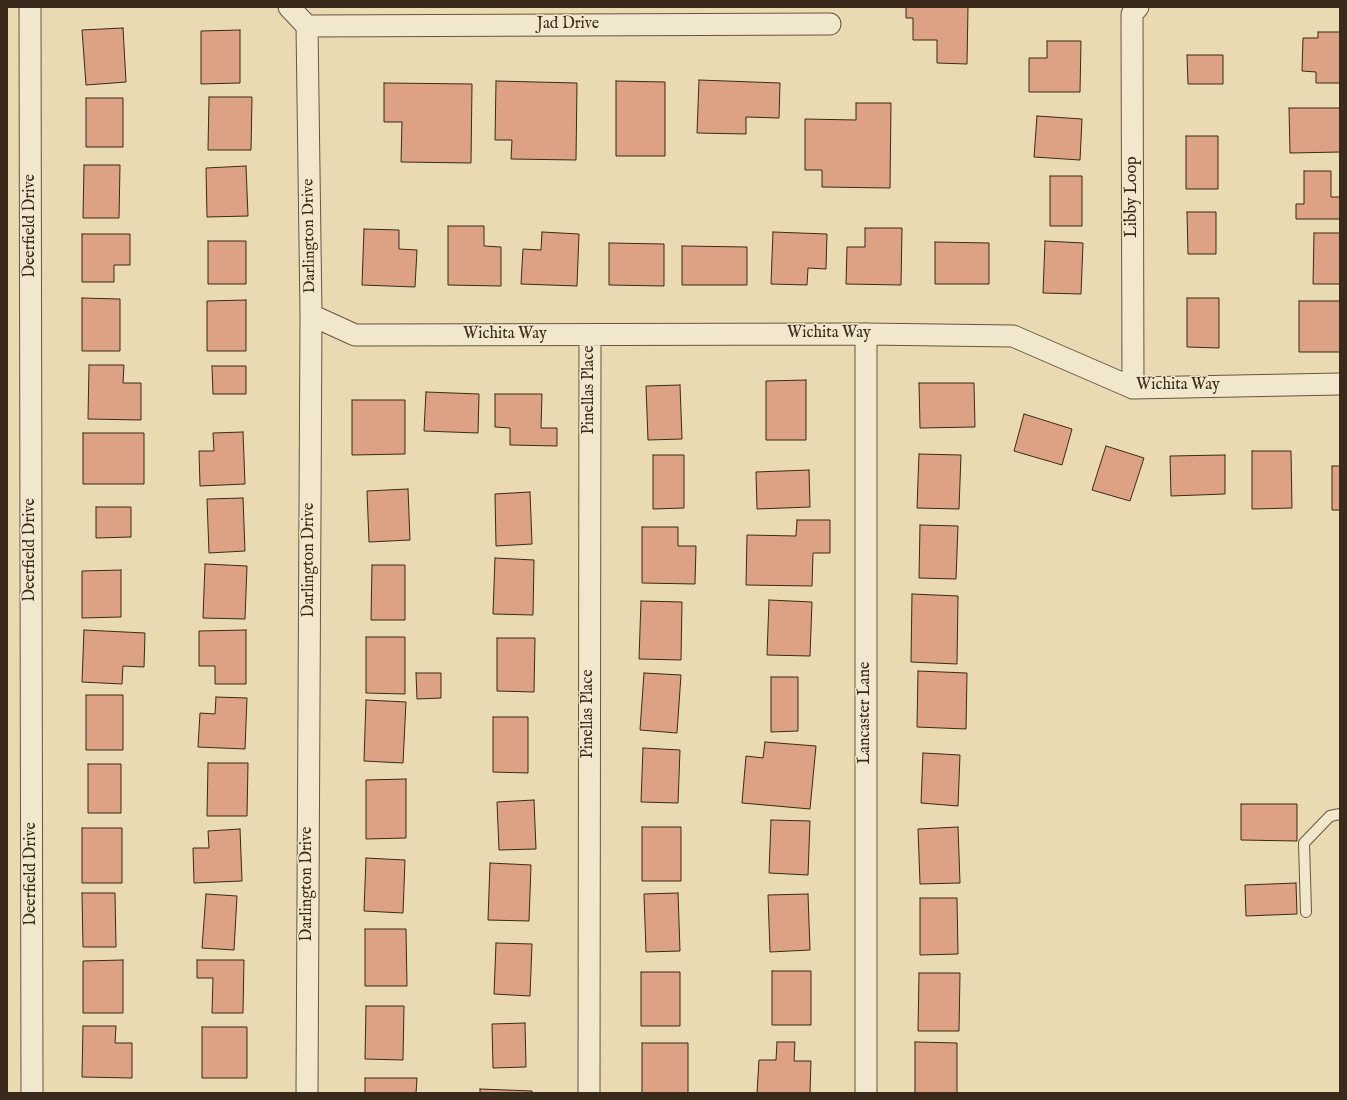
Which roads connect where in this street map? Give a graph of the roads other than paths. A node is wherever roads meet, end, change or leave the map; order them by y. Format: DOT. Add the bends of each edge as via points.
graph roads {
  1 [pos="30,7"];
  2 [pos="288,7"];
  3 [pos="1138,7"];
  4 [pos="830,24"];
  5 [pos="306,26"];
  6 [pos="311,315"];
  7 [pos="866,334"];
  8 [pos="590,335"];
  9 [pos="1340,384"];
  10 [pos="1133,388"];
  11 [pos="1340,814"];
  12 [pos="1306,912"];
  13 [pos="32,1093"];
  14 [pos="307,1093"];
  15 [pos="589,1093"];
  16 [pos="866,1093"];
  1 -- 13 [label="street, Deerfield Drive"];
  2 -- 5 [label="street"];
  3 -- 10 [label="street, Libby Loop" via="1132,14"];
  4 -- 5 [label="street, Jad Drive"];
  5 -- 6 [label="street, Darlington Drive"];
  6 -- 8 [label="street, Wichita Way" via="356,335"];
  6 -- 14 [label="street, Darlington Drive"];
  7 -- 8 [label="street, Wichita Way"];
  7 -- 10 [label="street, Wichita Way" via="1013,336"];
  7 -- 16 [label="street, Lancaster Lane"];
  8 -- 15 [label="street, Pinellas Place"];
  9 -- 10 [label="street, Wichita Way"];
  11 -- 12 [label="lane" via="1330,816 1304,843"];
}
